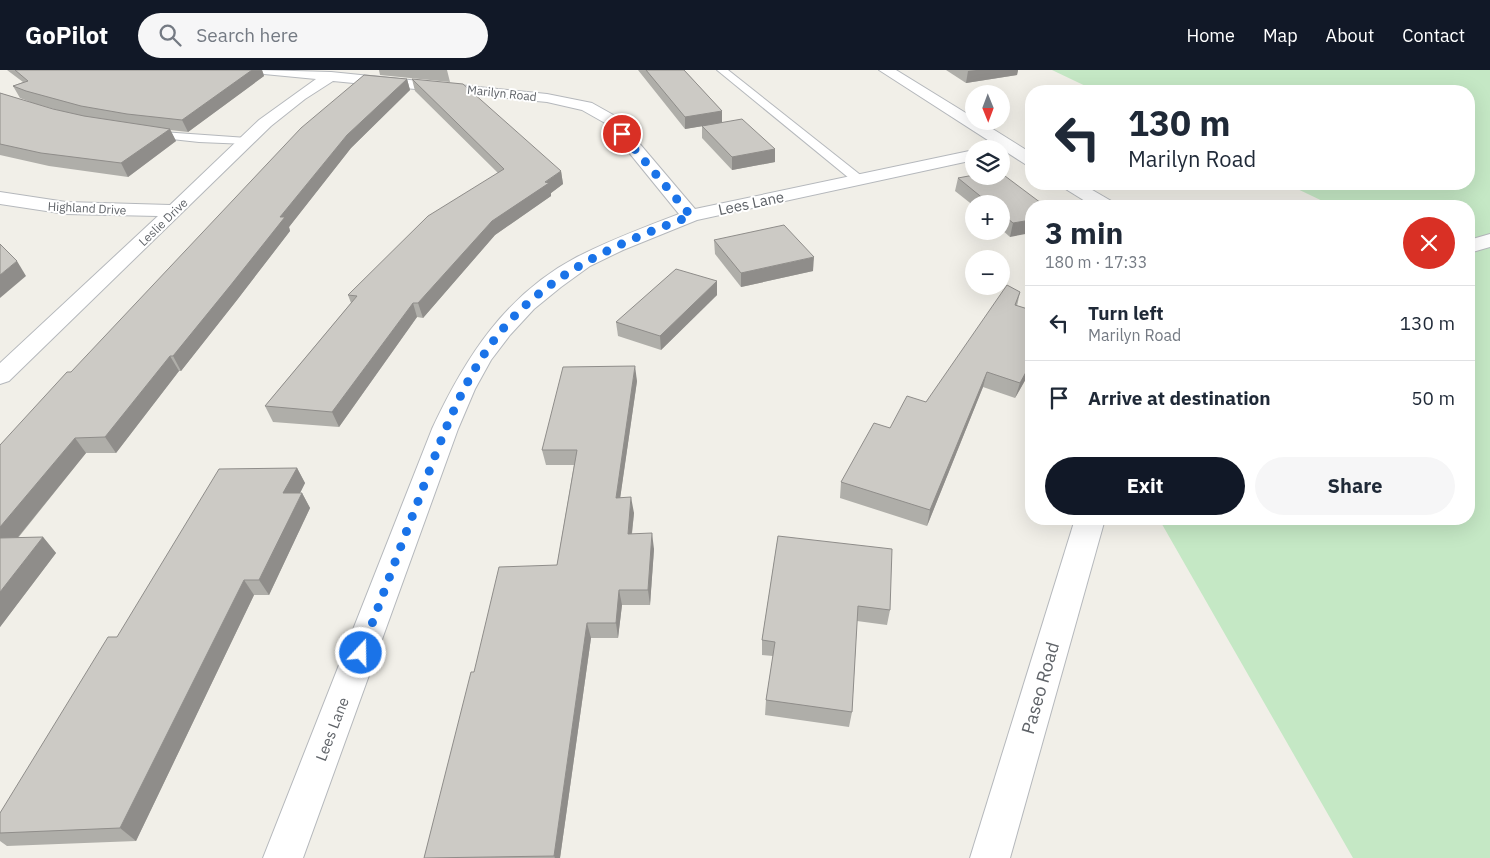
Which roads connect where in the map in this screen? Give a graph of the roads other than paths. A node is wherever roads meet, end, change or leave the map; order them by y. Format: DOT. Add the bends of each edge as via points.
graph roads {
  1 [pos="264,70"];
  2 [pos="722,70"];
  3 [pos="886,70"];
  4 [pos="331,76"];
  5 [pos="140,133"];
  6 [pos="994,140"];
  7 [pos="247,141"];
  8 [pos="1010,150"];
  9 [pos="965,157"];
  10 [pos="1025,157"];
  11 [pos="859,180"];
  12 [pos="1080,190"];
  13 [pos="0,198"];
  14 [pos="1096,200"];
  15 [pos="175,211"];
  16 [pos="691,216"];
  17 [pos="1490,240"];
  18 [pos="1475,245"];
  19 [pos="0,376"];
  20 [pos="1088,525"];
  21 [pos="283,858"];
  22 [pos="990,858"];
  1 -- 4 [label="street, Marilyn Road"];
  2 -- 11 [label="lane"];
  3 -- 6 [label="street"];
  4 -- 7 [label="street, Leslie Drive" via="281,109"];
  4 -- 16 [label="street, Marilyn Road" via="547,98 587,106 611,120"];
  5 -- 7 [label="lane"];
  7 -- 15 [label="street, Leslie Drive"];
  8 -- 10 [label="street"];
  9 -- 11 [label="street, Lees Lane"];
  11 -- 16 [label="street, Lees Lane"];
  12 -- 14 [label="street"];
  13 -- 15 [label="street, Highland Drive" via="66,208"];
  15 -- 19 [label="street, Leslie Drive"];
  16 -- 21 [label="street, Lees Lane" via="616,246 553,282 526,304 480,359 446,429"];
  17 -- 18 [label="street"];
  20 -- 22 [label="street, Paseo Road"];
}
